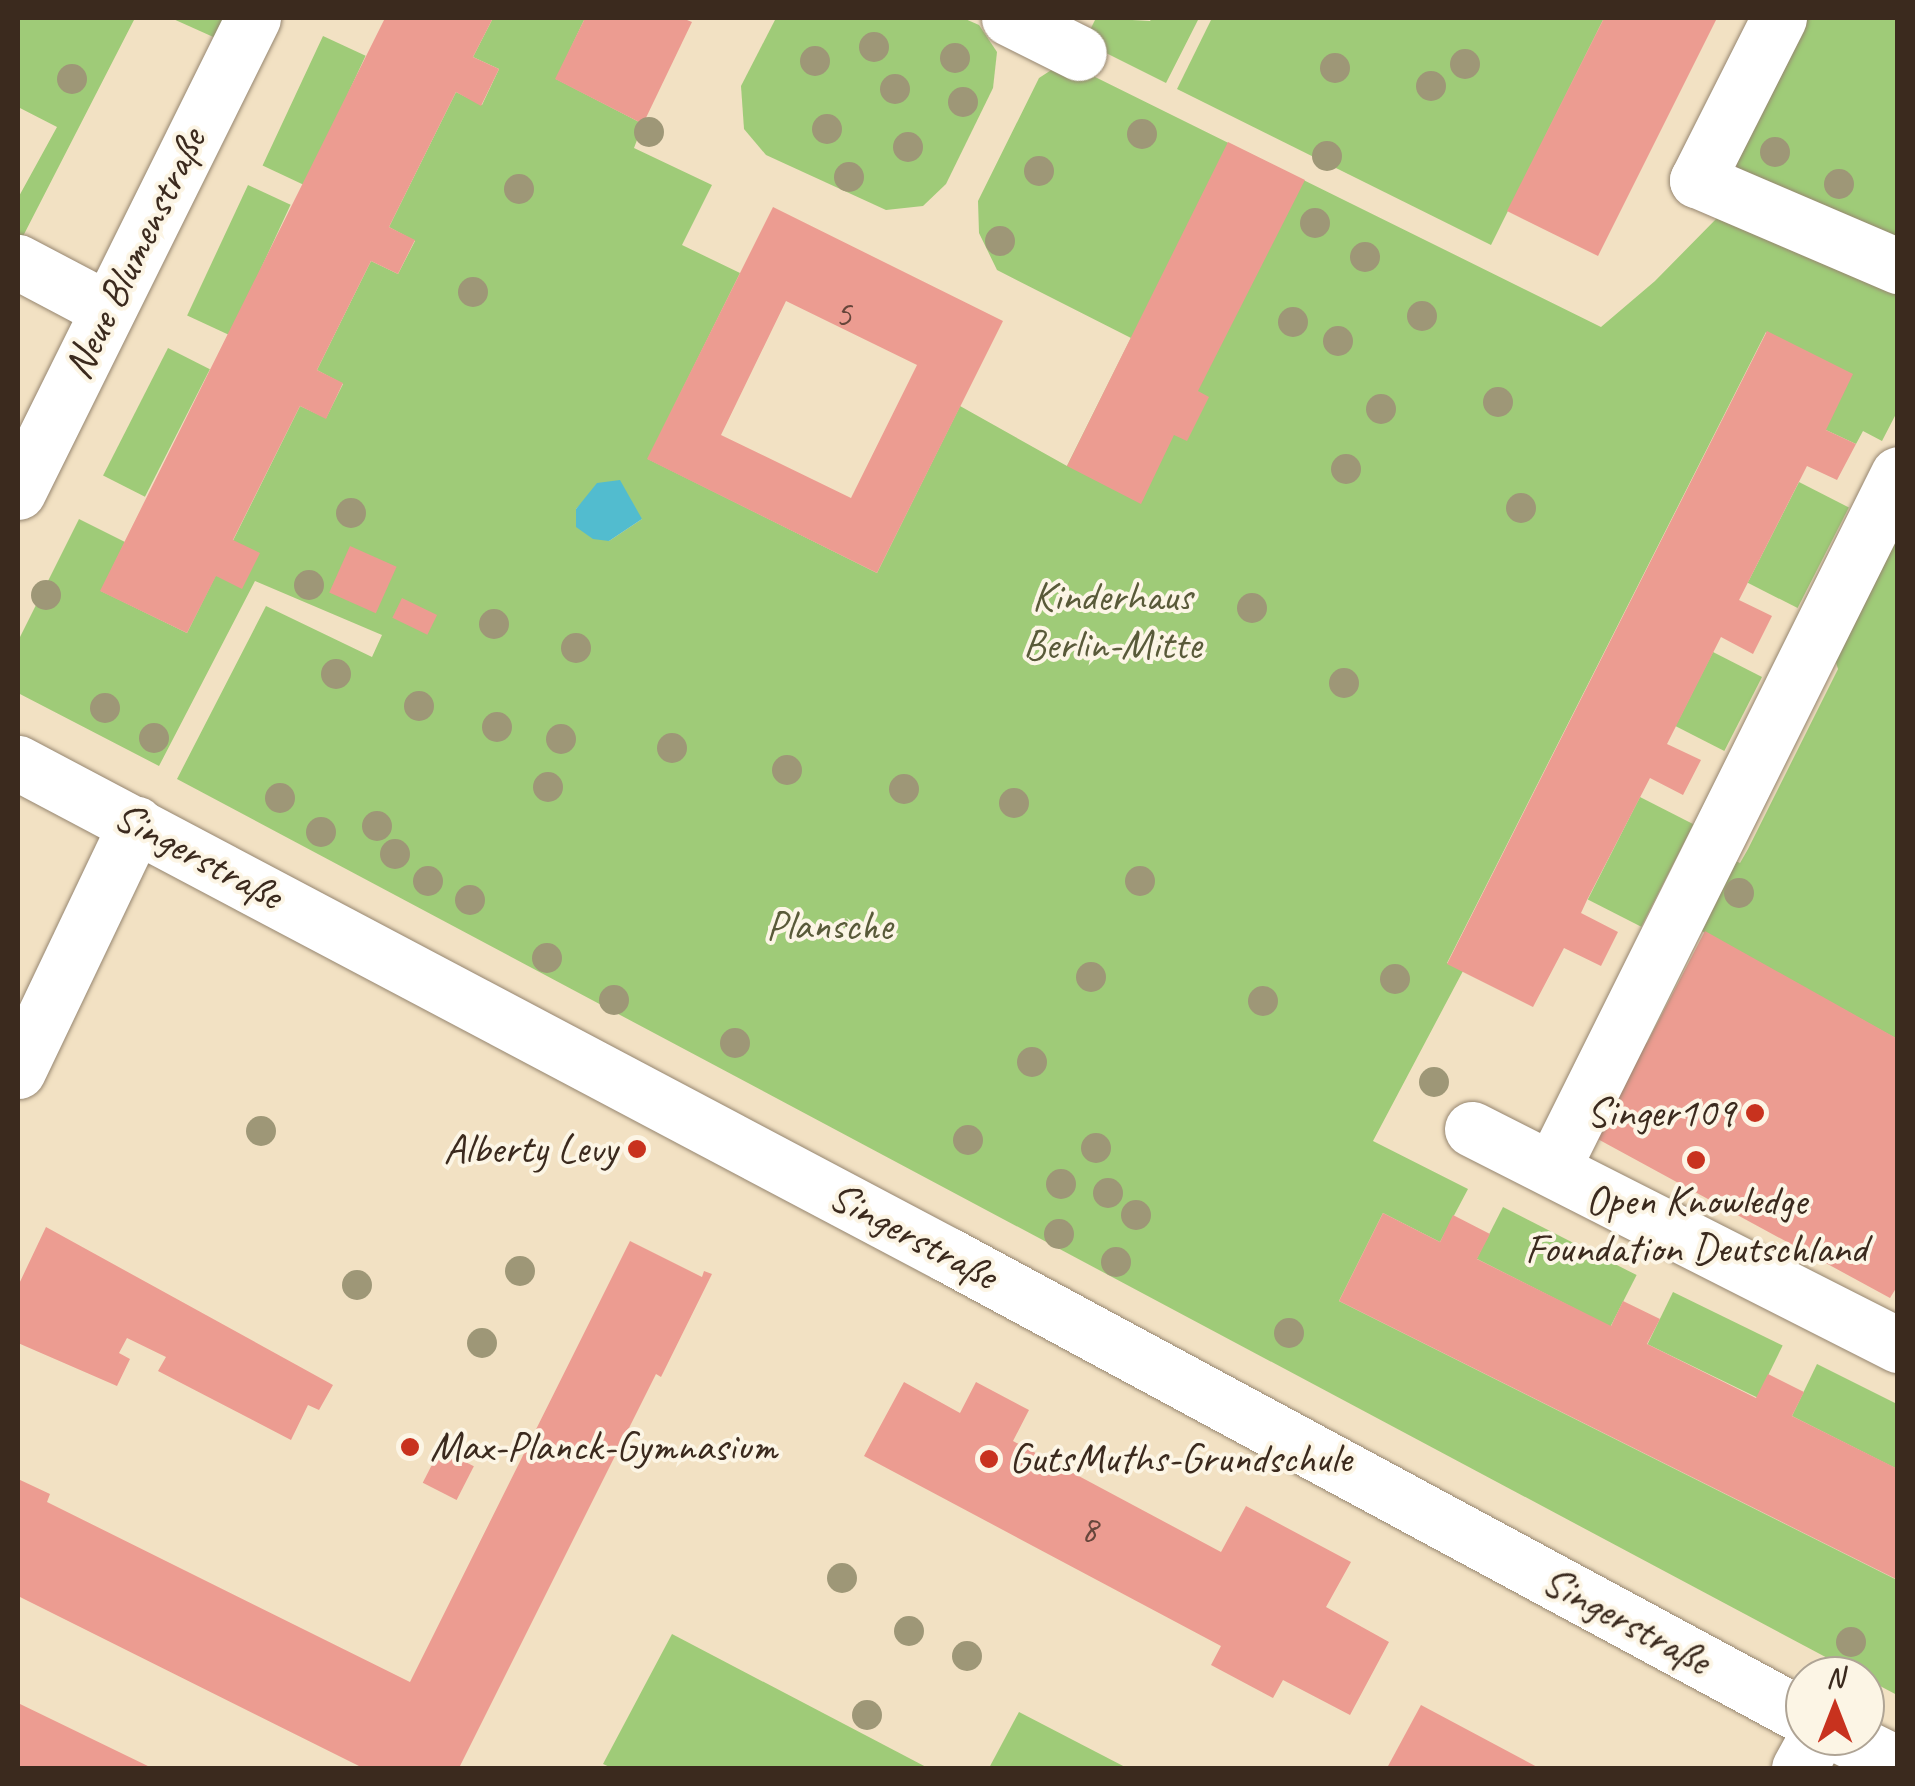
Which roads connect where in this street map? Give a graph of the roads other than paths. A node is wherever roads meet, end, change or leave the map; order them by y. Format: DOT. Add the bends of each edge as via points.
graph roads {
  1 [pos="253,18"];
  2 [pos="1009,18"];
  3 [pos="1779,18"];
  4 [pos="1079,53"];
  5 [pos="18,262"];
  6 [pos="1898,266"];
  7 [pos="108,309"];
  8 [pos="1898,474"];
  9 [pos="18,492"];
  10 [pos="18,763"];
  11 [pos="136,824"];
  12 [pos="18,1072"];
  13 [pos="1472,1129"];
  14 [pos="1552,1169"];
  15 [pos="1898,1345"];
  16 [pos="1785,1706"];
  1 -- 7 [label="street, Neue Blumenstraße"];
  2 -- 4 [label="street"];
  3 -- 6 [label="street" via="1697,180"];
  5 -- 7 [label="street"];
  7 -- 9 [label="street, Neue Blumenstraße"];
  8 -- 14 [label="street"];
  10 -- 11 [label="street, Singerstraße"];
  11 -- 12 [label="street"];
  11 -- 16 [label="street, Singerstraße"];
  13 -- 14 [label="street"];
  14 -- 15 [label="street"];
}
